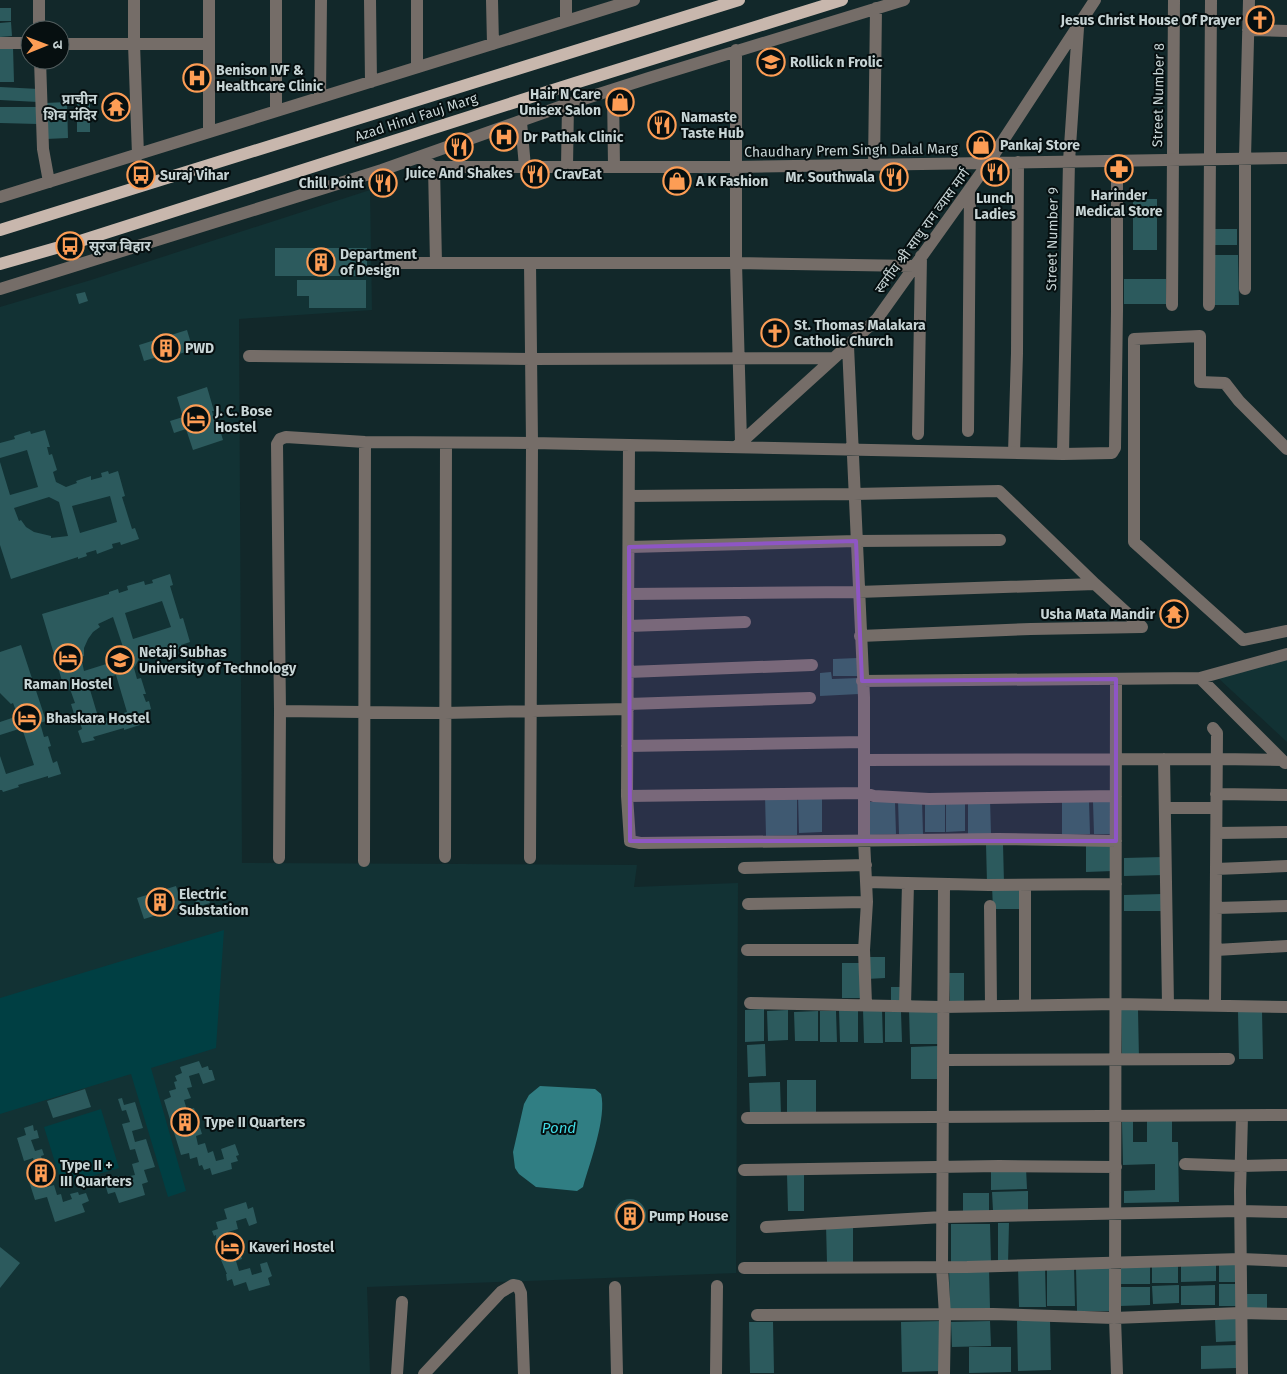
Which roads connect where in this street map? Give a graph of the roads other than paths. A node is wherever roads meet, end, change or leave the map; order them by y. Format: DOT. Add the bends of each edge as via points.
graph roads {
  1 [pos="39,0"];
  2 [pos="134,0"];
  3 [pos="209,0"];
  4 [pos="276,0"];
  5 [pos="321,0"];
  6 [pos="370,0"];
  7 [pos="416,0"];
  8 [pos="492,0"];
  9 [pos="566,0"];
  10 [pos="634,0"];
  11 [pos="738,0"];
  12 [pos="842,0"];
  13 [pos="904,0"];
  14 [pos="1095,0"];
  15 [pos="1174,0"];
  16 [pos="1211,0"];
  17 [pos="1249,0"];
  18 [pos="876,8"];
  19 [pos="40,20"];
  20 [pos="566,21"];
  21 [pos="1078,25"];
  22 [pos="1248,30"];
  23 [pos="1287,30"];
  24 [pos="0,43"];
  25 [pos="20,44"];
  26 [pos="70,44"];
  27 [pos="134,44"];
  28 [pos="208,44"];
  29 [pos="493,44"];
  30 [pos="736,50"];
  31 [pos="417,67"];
  32 [pos="40,70"];
  33 [pos="370,82"];
  34 [pos="613,90"];
  35 [pos="320,98"];
  36 [pos="568,104"];
  37 [pos="276,111"];
  38 [pos="520,122"];
  39 [pos="209,132"];
  40 [pos="138,154"];
  41 [pos="419,157"];
  42 [pos="1245,158"];
  43 [pos="1287,158"];
  44 [pos="1209,159"];
  45 [pos="1117,160"];
  46 [pos="1172,160"];
  47 [pos="990,162"];
  48 [pos="1018,162"];
  49 [pos="1069,162"];
  50 [pos="874,165"];
  51 [pos="525,166"];
  52 [pos="434,167"];
  53 [pos="567,167"];
  54 [pos="614,167"];
  55 [pos="735,167"];
  56 [pos="49,182"];
  57 [pos="970,189"];
  58 [pos="0,197"];
  59 [pos="0,230"];
  60 [pos="917,261"];
  61 [pos="390,263"];
  62 [pos="436,263"];
  63 [pos="530,263"];
  64 [pos="736,263"];
  65 [pos="0,264"];
  66 [pos="0,289"];
  67 [pos="1244,289"];
  68 [pos="1172,305"];
  69 [pos="1209,305"];
  70 [pos="848,346"];
  71 [pos="249,356"];
  72 [pos="834,358"];
  73 [pos="531,359"];
  74 [pos="738,359"];
  75 [pos="968,431"];
  76 [pos="918,434"];
  77 [pos="365,442"];
  78 [pos="446,443"];
  79 [pos="532,443"];
  80 [pos="629,445"];
  81 [pos="738,445"];
  82 [pos="852,449"];
  83 [pos="1287,449"];
  84 [pos="1014,452"];
  85 [pos="1063,454"];
  86 [pos="854,494"];
  87 [pos="629,496"];
  88 [pos="1000,540"];
  89 [pos="856,541"];
  90 [pos="628,547"];
  91 [pos="1095,584"];
  92 [pos="858,592"];
  93 [pos="628,594"];
  94 [pos="745,622"];
  95 [pos="628,626"];
  96 [pos="1287,631"];
  97 [pos="860,636"];
  98 [pos="1287,654"];
  99 [pos="812,666"];
  100 [pos="628,672"];
  101 [pos="1116,678"];
  102 [pos="1200,678"];
  103 [pos="862,681"];
  104 [pos="810,698"];
  105 [pos="628,707"];
  106 [pos="532,710"];
  107 [pos="280,712"];
  108 [pos="364,712"];
  109 [pos="445,713"];
  110 [pos="1213,728"];
  111 [pos="864,742"];
  112 [pos="627,746"];
  113 [pos="1116,759"];
  114 [pos="1164,759"];
  115 [pos="1217,759"];
  116 [pos="865,760"];
  117 [pos="1284,763"];
  118 [pos="864,793"];
  119 [pos="1216,794"];
  120 [pos="1287,795"];
  121 [pos="627,796"];
  122 [pos="1116,796"];
  123 [pos="1165,808"];
  124 [pos="1216,808"];
  125 [pos="1287,832"];
  126 [pos="1216,833"];
  127 [pos="864,840"];
  128 [pos="1116,841"];
  129 [pos="445,857"];
  130 [pos="279,858"];
  131 [pos="530,858"];
  132 [pos="364,861"];
  133 [pos="866,865"];
  134 [pos="1287,866"];
  135 [pos="744,868"];
  136 [pos="1216,869"];
  137 [pos="866,882"];
  138 [pos="908,883"];
  139 [pos="944,884"];
  140 [pos="1116,884"];
  141 [pos="1025,885"];
  142 [pos="867,902"];
  143 [pos="748,904"];
  144 [pos="990,906"];
  145 [pos="1287,906"];
  146 [pos="1216,908"];
  147 [pos="1287,946"];
  148 [pos="747,950"];
  149 [pos="864,950"];
  150 [pos="1216,950"];
  151 [pos="750,1003"];
  152 [pos="866,1004"];
  153 [pos="1116,1004"];
  154 [pos="1026,1005"];
  155 [pos="1168,1005"];
  156 [pos="1215,1005"];
  157 [pos="905,1006"];
  158 [pos="942,1006"];
  159 [pos="991,1006"];
  160 [pos="1287,1006"];
  161 [pos="1229,1059"];
  162 [pos="943,1060"];
  163 [pos="1116,1060"];
  164 [pos="1116,1115"];
  165 [pos="1287,1115"];
  166 [pos="1242,1116"];
  167 [pos="747,1118"];
  168 [pos="943,1118"];
  169 [pos="1185,1164"];
  170 [pos="1287,1165"];
  171 [pos="1241,1166"];
  172 [pos="943,1167"];
  173 [pos="1116,1167"];
  174 [pos="744,1170"];
  175 [pos="1240,1211"];
  176 [pos="1287,1212"];
  177 [pos="1116,1214"];
  178 [pos="942,1217"];
  179 [pos="766,1226"];
  180 [pos="1241,1259"];
  181 [pos="1287,1261"];
  182 [pos="1116,1262"];
  183 [pos="942,1267"];
  184 [pos="744,1268"];
  185 [pos="717,1286"];
  186 [pos="615,1287"];
  187 [pos="402,1302"];
  188 [pos="1241,1313"];
  189 [pos="1287,1314"];
  190 [pos="756,1315"];
  191 [pos="945,1315"];
  192 [pos="1115,1318"];
  193 [pos="427,1372"];
  194 [pos="397,1374"];
  195 [pos="524,1374"];
  196 [pos="617,1374"];
  197 [pos="716,1374"];
  198 [pos="944,1374"];
  199 [pos="1117,1374"];
  200 [pos="1242,1374"];
  1 -- 19 [label="street"];
  2 -- 27 [label="street"];
  3 -- 28 [label="street"];
  4 -- 37 [label="street"];
  5 -- 35 [label="street"];
  6 -- 33 [label="street"];
  7 -- 31 [label="street"];
  8 -- 29 [label="street"];
  9 -- 20 [label="street"];
  10 -- 20 [label="street"];
  11 -- 59 [label="main road, Azad Hind Fauj Marg"];
  12 -- 65 [label="main road, Azad Hind Fauj Marg"];
  13 -- 18 [label="street"];
  14 -- 21 [label="street, स्वर्गीय श्री साधु राम व्यास मार्ग"];
  15 -- 46 [label="street, Street Number 8"];
  16 -- 44 [label="street"];
  17 -- 22 [label="street"];
  18 -- 30 [label="street"];
  18 -- 50 [label="street"];
  20 -- 29 [label="street"];
  21 -- 47 [label="street, स्वर्गीय श्री साधु राम व्यास मार्ग"];
  21 -- 49 [label="street, Street Number 9"];
  22 -- 23 [label="street"];
  22 -- 42 [label="street"];
  24 -- 25 [label="street"];
  26 -- 27 [label="street"];
  27 -- 28 [label="street"];
  27 -- 40 [label="street"];
  28 -- 39 [label="street"];
  29 -- 31 [label="street"];
  30 -- 34 [label="street"];
  30 -- 55 [label="street"];
  31 -- 33 [label="street"];
  32 -- 56 [label="street" via="43,149"];
  33 -- 35 [label="street"];
  34 -- 36 [label="street"];
  34 -- 54 [label="street"];
  35 -- 37 [label="street"];
  36 -- 38 [label="street"];
  36 -- 53 [label="street"];
  37 -- 39 [label="street"];
  38 -- 41 [label="street"];
  38 -- 51 [label="street"];
  39 -- 40 [label="street"];
  40 -- 56 [label="street"];
  41 -- 52 [label="street"];
  41 -- 66 [label="street"];
  42 -- 43 [label="street, Chaudhary Prem Singh Dalal Marg"];
  42 -- 44 [label="street, Chaudhary Prem Singh Dalal Marg"];
  42 -- 67 [label="street"];
  44 -- 46 [label="street, Chaudhary Prem Singh Dalal Marg"];
  44 -- 69 [label="street"];
  45 -- 46 [label="street, Chaudhary Prem Singh Dalal Marg"];
  45 -- 49 [label="street, Chaudhary Prem Singh Dalal Marg"];
  45 -- 85 [label="street" via="1115,448 1112,453"];
  46 -- 68 [label="street, Street Number 8"];
  47 -- 48 [label="street, Chaudhary Prem Singh Dalal Marg"];
  47 -- 50 [label="street, Chaudhary Prem Singh Dalal Marg"];
  47 -- 57 [label="street, स्वर्गीय श्री साधु राम व्यास मार्ग"];
  48 -- 49 [label="street, Chaudhary Prem Singh Dalal Marg"];
  48 -- 84 [label="street"];
  49 -- 85 [label="street, Street Number 9"];
  50 -- 55 [label="street, Chaudhary Prem Singh Dalal Marg"];
  51 -- 52 [label="street, Chaudhary Prem Singh Dalal Marg"];
  51 -- 53 [label="street, Chaudhary Prem Singh Dalal Marg"];
  52 -- 62 [label="street"];
  53 -- 54 [label="street, Chaudhary Prem Singh Dalal Marg"];
  54 -- 55 [label="street, Chaudhary Prem Singh Dalal Marg"];
  55 -- 64 [label="street"];
  56 -- 58 [label="street"];
  57 -- 60 [label="street, स्वर्गीय श्री साधु राम व्यास मार्ग"];
  57 -- 75 [label="street"];
  60 -- 64 [label="street"];
  60 -- 70 [label="street, स्वर्गीय श्री साधु राम व्यास मार्ग" via="877,319"];
  60 -- 76 [label="street"];
  61 -- 62 [label="street"];
  62 -- 63 [label="street"];
  63 -- 64 [label="street"];
  63 -- 73 [label="street"];
  64 -- 74 [label="street"];
  70 -- 72 [label="street, स्वर्गीय श्री साधु राम व्यास मार्ग"];
  70 -- 82 [label="street"];
  71 -- 73 [label="street"];
  72 -- 74 [label="street"];
  72 -- 81 [label="street, स्वर्गीय श्री साधु राम व्यास मार्ग"];
  73 -- 74 [label="street"];
  73 -- 79 [label="street"];
  74 -- 81 [label="street"];
  77 -- 78 [label="street"];
  77 -- 107 [label="street" via="286,437 277,444"];
  77 -- 108 [label="street"];
  78 -- 79 [label="street"];
  78 -- 109 [label="street"];
  79 -- 80 [label="street"];
  79 -- 106 [label="street"];
  80 -- 81 [label="street"];
  80 -- 87 [label="street"];
  81 -- 82 [label="street"];
  82 -- 84 [label="street"];
  82 -- 86 [label="street"];
  83 -- 96 [label="street" via="1225,383 1200,382 1200,336 1134,340 1134,542 1243,640"];
  84 -- 85 [label="street"];
  86 -- 87 [label="street"];
  86 -- 89 [label="street"];
  86 -- 91 [label="street" via="999,491"];
  87 -- 90 [label="street"];
  88 -- 89 [label="street"];
  89 -- 90 [label="street"];
  89 -- 92 [label="street"];
  90 -- 93 [label="street"];
  91 -- 92 [label="street"];
  91 -- 97 [label="street" via="1142,627 1032,628"];
  92 -- 93 [label="street"];
  92 -- 97 [label="street"];
  93 -- 95 [label="street"];
  94 -- 95 [label="street"];
  95 -- 100 [label="street"];
  97 -- 103 [label="street"];
  98 -- 102 [label="street"];
  99 -- 100 [label="street"];
  100 -- 105 [label="street"];
  101 -- 102 [label="street"];
  101 -- 103 [label="street"];
  101 -- 113 [label="street"];
  102 -- 117 [label="street"];
  103 -- 111 [label="street"];
  104 -- 105 [label="street"];
  105 -- 106 [label="street"];
  105 -- 112 [label="street"];
  106 -- 109 [label="street"];
  106 -- 131 [label="street"];
  107 -- 108 [label="street"];
  107 -- 130 [label="street"];
  108 -- 109 [label="street"];
  108 -- 132 [label="street"];
  109 -- 129 [label="street"];
  110 -- 115 [label="street" via="1217,733"];
  111 -- 112 [label="street"];
  111 -- 116 [label="street"];
  112 -- 121 [label="street"];
  113 -- 114 [label="street"];
  113 -- 116 [label="street"];
  113 -- 122 [label="street"];
  114 -- 115 [label="street"];
  114 -- 123 [label="street"];
  115 -- 117 [label="street"];
  115 -- 119 [label="street"];
  116 -- 118 [label="street"];
  118 -- 121 [label="street"];
  118 -- 122 [label="street" via="929,799"];
  118 -- 127 [label="street"];
  119 -- 120 [label="street"];
  119 -- 124 [label="street"];
  121 -- 127 [label="street" via="628,837 634,842"];
  122 -- 128 [label="street"];
  123 -- 124 [label="street"];
  123 -- 155 [label="street"];
  124 -- 126 [label="street"];
  125 -- 126 [label="street"];
  126 -- 136 [label="street"];
  127 -- 128 [label="street" via="998,838"];
  127 -- 133 [label="street"];
  128 -- 140 [label="street"];
  133 -- 135 [label="street"];
  133 -- 137 [label="street"];
  134 -- 136 [label="street"];
  136 -- 146 [label="street"];
  137 -- 138 [label="street"];
  137 -- 142 [label="street"];
  138 -- 139 [label="street"];
  138 -- 157 [label="street"];
  139 -- 141 [label="street"];
  139 -- 158 [label="street"];
  140 -- 141 [label="street"];
  140 -- 153 [label="street"];
  141 -- 154 [label="street"];
  142 -- 143 [label="street"];
  142 -- 149 [label="street"];
  144 -- 159 [label="street"];
  145 -- 146 [label="street"];
  146 -- 150 [label="street"];
  147 -- 150 [label="street"];
  148 -- 149 [label="street"];
  149 -- 152 [label="street"];
  150 -- 156 [label="street"];
  151 -- 152 [label="street"];
  152 -- 157 [label="street"];
  153 -- 154 [label="street"];
  153 -- 155 [label="street"];
  153 -- 163 [label="street"];
  154 -- 159 [label="street"];
  155 -- 156 [label="street"];
  156 -- 160 [label="street"];
  157 -- 158 [label="street"];
  158 -- 159 [label="street"];
  158 -- 162 [label="street"];
  161 -- 163 [label="street"];
  162 -- 163 [label="street"];
  162 -- 168 [label="street"];
  163 -- 164 [label="street"];
  164 -- 166 [label="street"];
  164 -- 168 [label="street"];
  164 -- 173 [label="street"];
  165 -- 166 [label="street"];
  166 -- 171 [label="street"];
  167 -- 168 [label="street"];
  168 -- 172 [label="street"];
  169 -- 171 [label="street"];
  170 -- 171 [label="street"];
  171 -- 175 [label="street"];
  172 -- 173 [label="street"];
  172 -- 174 [label="street"];
  172 -- 178 [label="street"];
  173 -- 177 [label="street"];
  175 -- 176 [label="street"];
  175 -- 177 [label="street"];
  175 -- 180 [label="street"];
  177 -- 178 [label="street"];
  177 -- 182 [label="street"];
  178 -- 179 [label="street"];
  178 -- 183 [label="street"];
  180 -- 181 [label="street"];
  180 -- 182 [label="street"];
  180 -- 188 [label="street"];
  182 -- 183 [label="street"];
  182 -- 192 [label="street"];
  183 -- 184 [label="street"];
  183 -- 191 [label="street"];
  185 -- 197 [label="street"];
  186 -- 196 [label="street"];
  187 -- 194 [label="street"];
  188 -- 189 [label="street"];
  188 -- 192 [label="street"];
  188 -- 200 [label="street"];
  190 -- 191 [label="street"];
  191 -- 192 [label="street"];
  191 -- 198 [label="street"];
  192 -- 199 [label="street"];
  193 -- 195 [label="street" via="501,1292 513,1285 518,1286 521,1293"];
}
